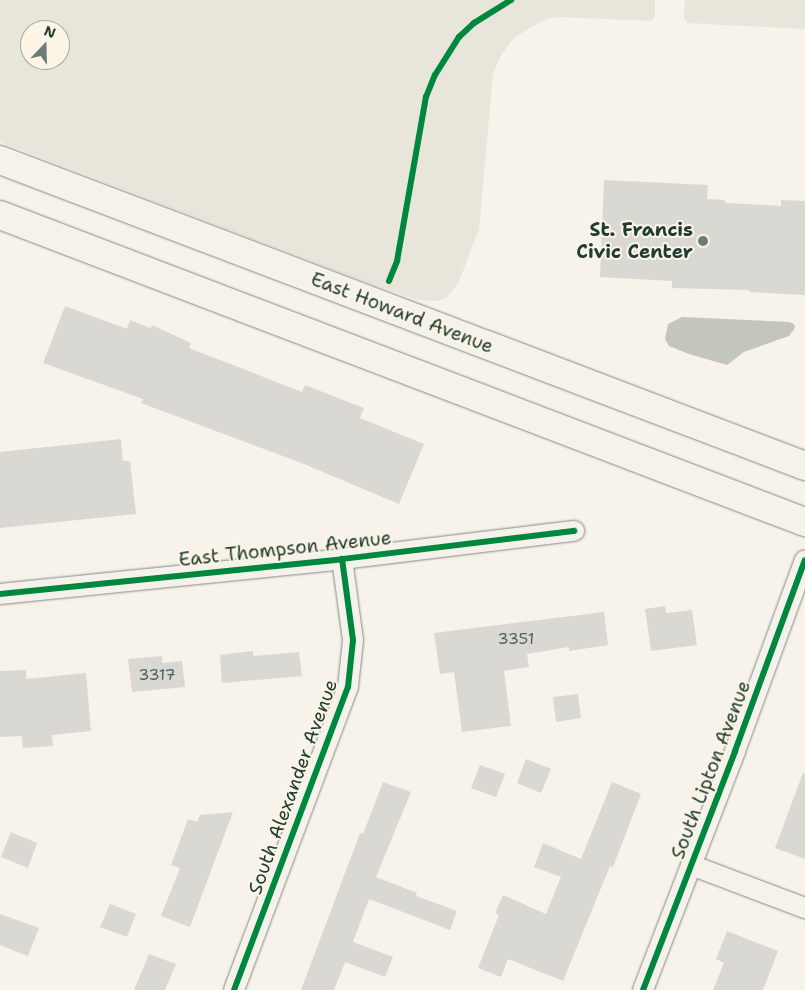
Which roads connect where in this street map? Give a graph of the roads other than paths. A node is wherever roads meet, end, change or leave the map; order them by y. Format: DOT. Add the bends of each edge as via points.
graph roads {
  1 [pos="0,160"];
  2 [pos="0,216"];
  3 [pos="805,466"];
  4 [pos="805,522"];
  5 [pos="574,531"];
  6 [pos="342,559"];
  7 [pos="805,560"];
  8 [pos="0,594"];
  9 [pos="692,865"];
  10 [pos="805,908"];
  11 [pos="234,990"];
  12 [pos="643,990"];
  1 -- 3 [label="main road, East Howard Avenue"];
  2 -- 4 [label="main road"];
  5 -- 6 [label="street, East Thompson Avenue"];
  6 -- 8 [label="street, East Thompson Avenue"];
  6 -- 11 [label="street, South Alexander Avenue" via="353,640 348,686"];
  7 -- 9 [label="street, South Lipton Avenue"];
  9 -- 10 [label="street"];
  9 -- 12 [label="street, South Lipton Avenue"];
}
